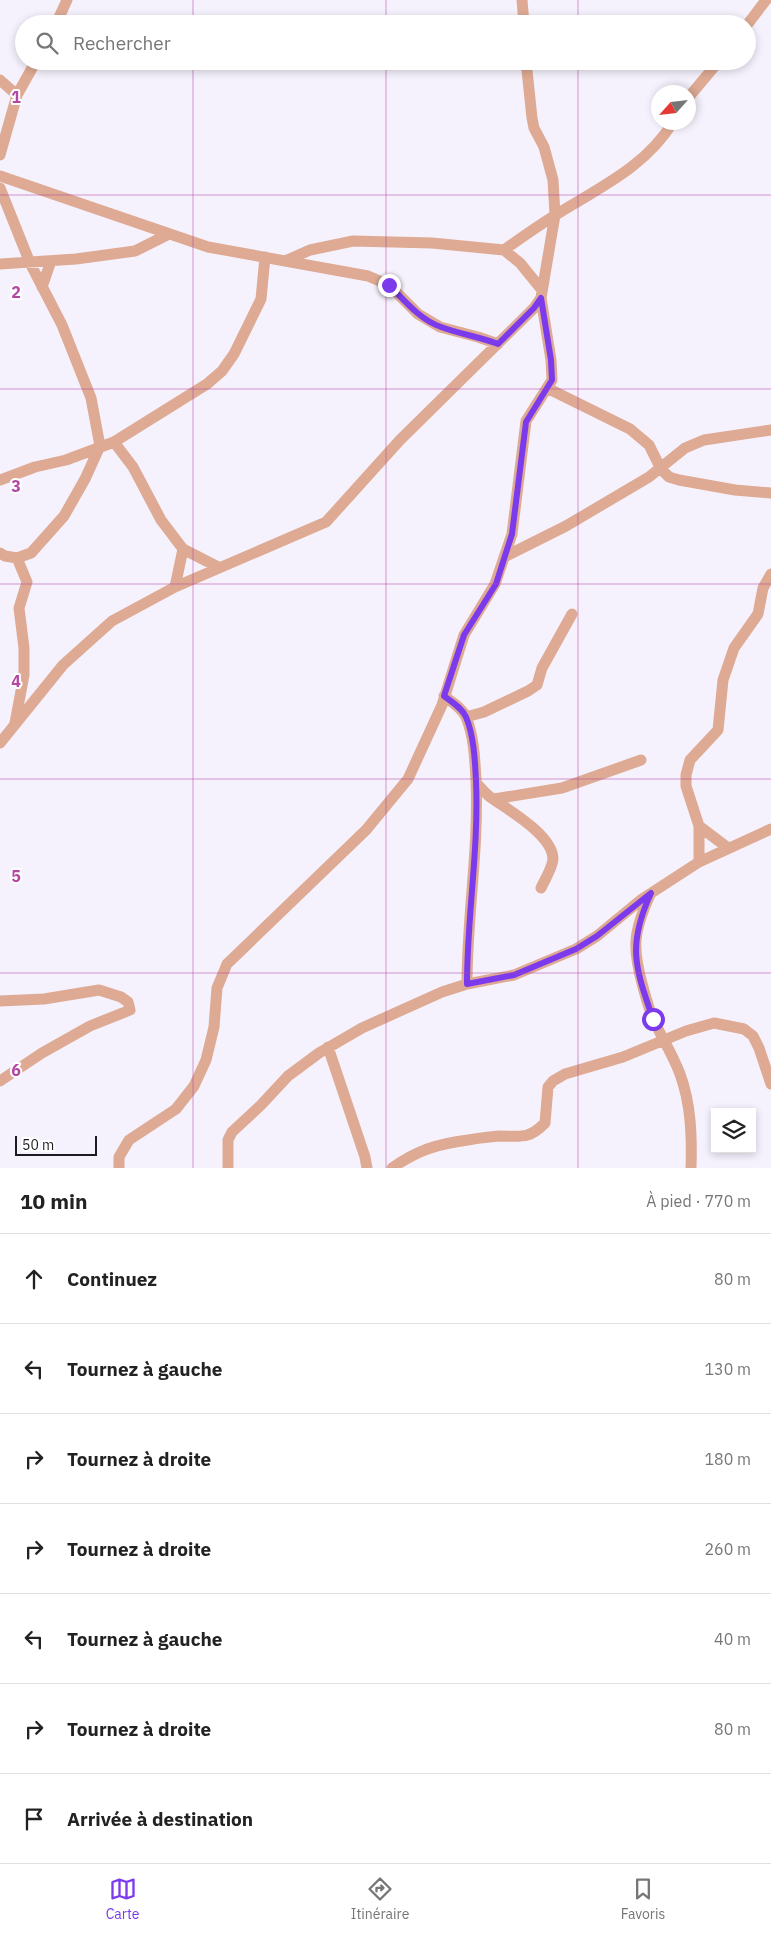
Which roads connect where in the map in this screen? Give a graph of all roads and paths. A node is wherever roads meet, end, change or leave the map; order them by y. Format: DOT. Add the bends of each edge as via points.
graph roads {
  1 [pos="67,0"];
  2 [pos="522,0"];
  3 [pos="766,0"];
  4 [pos="60,15"];
  5 [pos="523,15"];
  6 [pos="755,15"];
  7 [pos="31,70"];
  8 [pos="527,70"];
  9 [pos="711,70"];
  10 [pos="0,80"];
  11 [pos="696,88"];
  12 [pos="17,95"];
  13 [pos="669,130"];
  14 [pos="0,155"];
  15 [pos="0,176"];
  16 [pos="0,188"];
  17 [pos="555,215"];
  18 [pos="169,234"];
  19 [pos="504,250"];
  20 [pos="265,257"];
  21 [pos="51,261"];
  22 [pos="285,261"];
  23 [pos="30,263"];
  24 [pos="0,264"];
  25 [pos="42,287"];
  26 [pos="542,294"];
  27 [pos="498,344"];
  28 [pos="547,388"];
  29 [pos="771,430"];
  30 [pos="114,442"];
  31 [pos="100,446"];
  32 [pos="660,469"];
  33 [pos="0,480"];
  34 [pos="771,494"];
  35 [pos="183,548"];
  36 [pos="0,553"];
  37 [pos="504,557"];
  38 [pos="17,558"];
  39 [pos="218,567"];
  40 [pos="771,574"];
  41 [pos="174,587"];
  42 [pos="572,614"];
  43 [pos="444,696"];
  44 [pos="466,717"];
  45 [pos="8,728"];
  46 [pos="0,743"];
  47 [pos="641,760"];
  48 [pos="476,783"];
  49 [pos="492,798"];
  50 [pos="477,805"];
  51 [pos="699,826"];
  52 [pos="771,828"];
  53 [pos="728,848"];
  54 [pos="699,862"];
  55 [pos="541,888"];
  56 [pos="651,893"];
  57 [pos="467,984"];
  58 [pos="0,1000"];
  59 [pos="665,1040"];
  60 [pos="328,1047"];
  61 [pos="0,1081"];
  62 [pos="771,1084"];
  63 [pos="119,1168"];
  64 [pos="228,1168"];
  65 [pos="367,1168"];
  66 [pos="392,1168"];
  67 [pos="691,1168"];
  1 -- 4 [label="street"];
  2 -- 5 [label="street"];
  3 -- 6 [label="street"];
  7 -- 12 [label="street"];
  8 -- 17 [label="street" via="534,128 544,147 553,180"];
  9 -- 11 [label="street"];
  10 -- 12 [label="street"];
  12 -- 14 [label="street"];
  13 -- 17 [label="street" via="630,170"];
  15 -- 18 [label="street"];
  16 -- 23 [label="street"];
  17 -- 19 [label="street"];
  17 -- 26 [label="street"];
  18 -- 20 [label="street" via="208,247"];
  18 -- 21 [label="street" via="135,251"];
  19 -- 22 [label="street" via="352,241 310,250"];
  19 -- 26 [label="street" via="520,263"];
  20 -- 22 [label="street"];
  20 -- 30 [label="street" via="261,299 222,371 207,384"];
  21 -- 23 [label="street"];
  21 -- 25 [label="street"];
  22 -- 27 [label="street" via="368,276 389,285 418,314 440,327"];
  23 -- 24 [label="street"];
  23 -- 25 [label="street"];
  25 -- 31 [label="street" via="62,325 91,398"];
  26 -- 27 [label="street" via="534,308"];
  26 -- 28 [label="street" via="551,360 552,380"];
  27 -- 39 [label="street" via="400,440 326,522"];
  28 -- 32 [label="street" via="630,429 649,445"];
  28 -- 37 [label="street" via="526,422 512,534"];
  29 -- 32 [label="street" via="704,440 685,448"];
  30 -- 31 [label="street"];
  30 -- 35 [label="street" via="133,467 161,520"];
  31 -- 33 [label="street"];
  31 -- 38 [label="street" via="64,516 31,553"];
  32 -- 34 [label="street" via="668,477 679,480"];
  32 -- 37 [label="street" via="566,526"];
  35 -- 39 [label="street"];
  35 -- 41 [label="street"];
  36 -- 38 [label="street"];
  37 -- 43 [label="street" via="496,584 464,635"];
  38 -- 45 [label="street" via="27,582 19,608 24,675"];
  39 -- 41 [label="street"];
  40 -- 51 [label="street" via="763,588 758,614 734,648 723,680 718,730 690,760 686,786"];
  41 -- 45 [label="street" via="112,621 63,665"];
  42 -- 44 [label="street" via="542,668 537,685 484,712"];
  43 -- 44 [label="street"];
  43 -- 63 [label="street" via="408,779 366,830 228,964 217,988 214,1027 206,1060 194,1086 176,1109 129,1140 119,1157"];
  44 -- 48 [label="street" via="475,759"];
  45 -- 46 [label="street"];
  47 -- 49 [label="street" via="562,788"];
  48 -- 49 [label="street"];
  48 -- 50 [label="street"];
  49 -- 50 [label="street"];
  49 -- 55 [label="street" via="529,824 550,850 552,865"];
  50 -- 57 [label="street"];
  51 -- 53 [label="street"];
  51 -- 54 [label="street"];
  52 -- 53 [label="street"];
  53 -- 54 [label="street"];
  54 -- 56 [label="street"];
  56 -- 57 [label="street" via="597,936 568,954 514,975"];
  56 -- 59 [label="street" via="635,942 635,960 653,1019"];
  57 -- 60 [label="street" via="362,1028"];
  58 -- 61 [label="street" via="44,999 99,990 121,997 130,1006 128,1011 90,1026"];
  59 -- 62 [label="street" via="714,1023 744,1029 753,1036 759,1048"];
  59 -- 66 [label="street" via="553,1081 548,1087 545,1123 528,1136 499,1136 434,1146 411,1155"];
  59 -- 67 [label="street" via="680,1075 690,1111"];
  60 -- 64 [label="street" via="288,1076 232,1132 228,1140"];
  60 -- 65 [label="street"];
}
